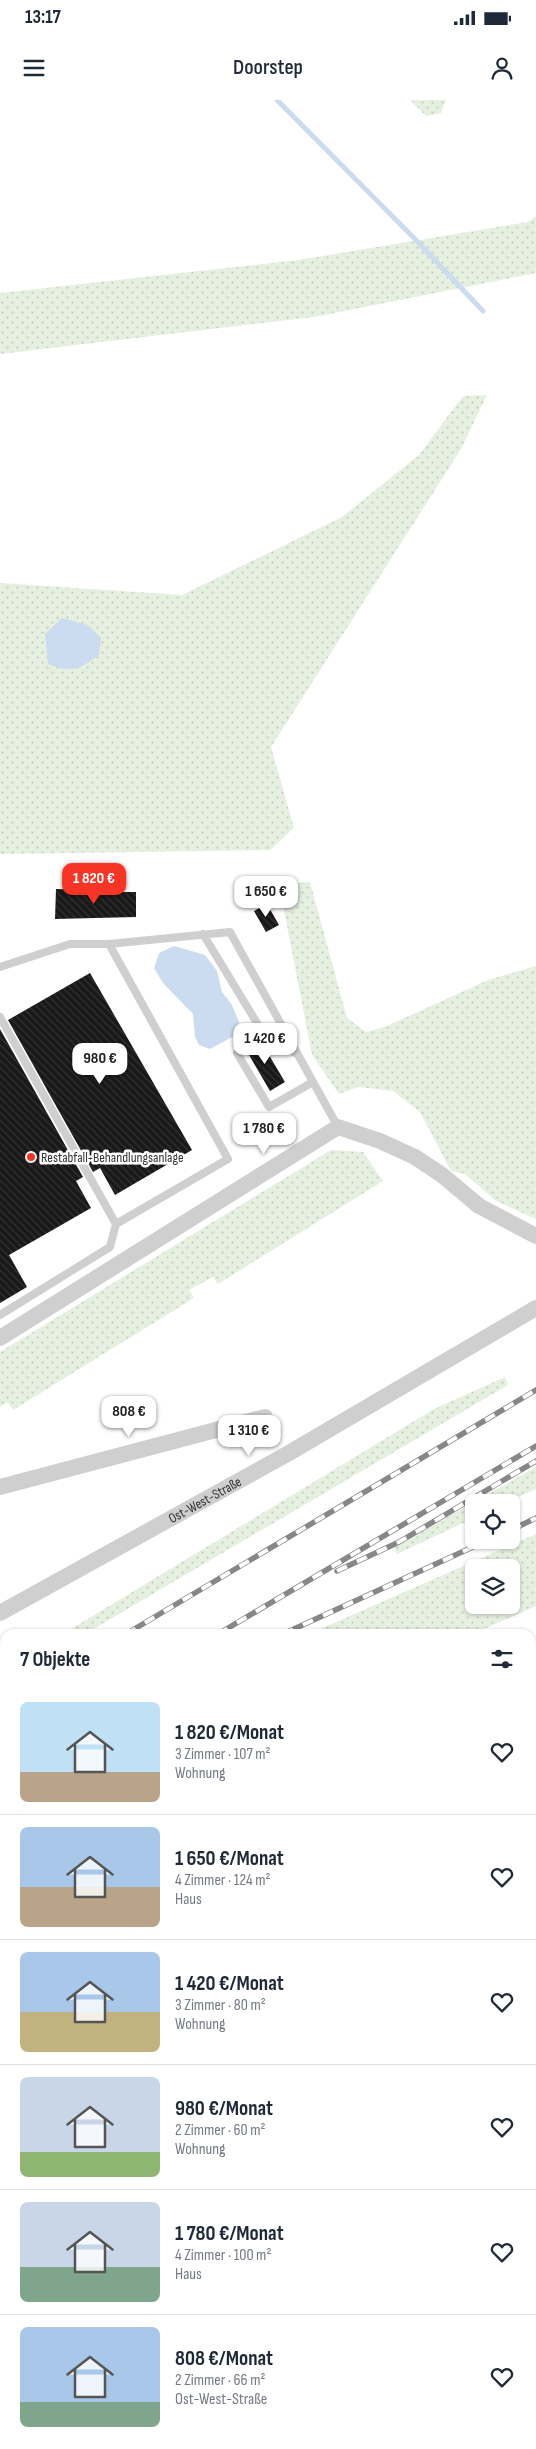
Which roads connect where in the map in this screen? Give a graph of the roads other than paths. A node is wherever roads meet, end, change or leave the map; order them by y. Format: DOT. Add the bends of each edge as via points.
graph roads {
  1 [pos="203,934"];
  2 [pos="109,944"];
  3 [pos="0,967"];
  4 [pos="0,1017"];
  5 [pos="237,1053"];
  6 [pos="298,1055"];
  7 [pos="313,1082"];
  8 [pos="338,1127"];
  9 [pos="116,1224"];
  10 [pos="536,1236"];
  11 [pos="536,1308"];
  12 [pos="0,1315"];
  13 [pos="0,1338"];
  14 [pos="265,1417"];
  15 [pos="0,1487"];
  16 [pos="0,1613"];
  1 -- 2 [label="lane"];
  1 -- 6 [label="lane" via="260,1028"];
  1 -- 6 [label="lane" via="230,932"];
  2 -- 3 [label="lane" via="70,944"];
  2 -- 9 [label="lane" via="228,1159"];
  4 -- 9 [label="lane"];
  5 -- 7 [label="lane" via="268,1107"];
  6 -- 7 [label="lane"];
  7 -- 8 [label="lane"];
  8 -- 10 [label="street" via="415,1157 479,1206"];
  8 -- 13 [label="street"];
  9 -- 12 [label="lane" via="110,1248"];
  11 -- 16 [label="street, Ost-West-Straße" via="281,1458"];
  14 -- 15 [label="street"];
}
